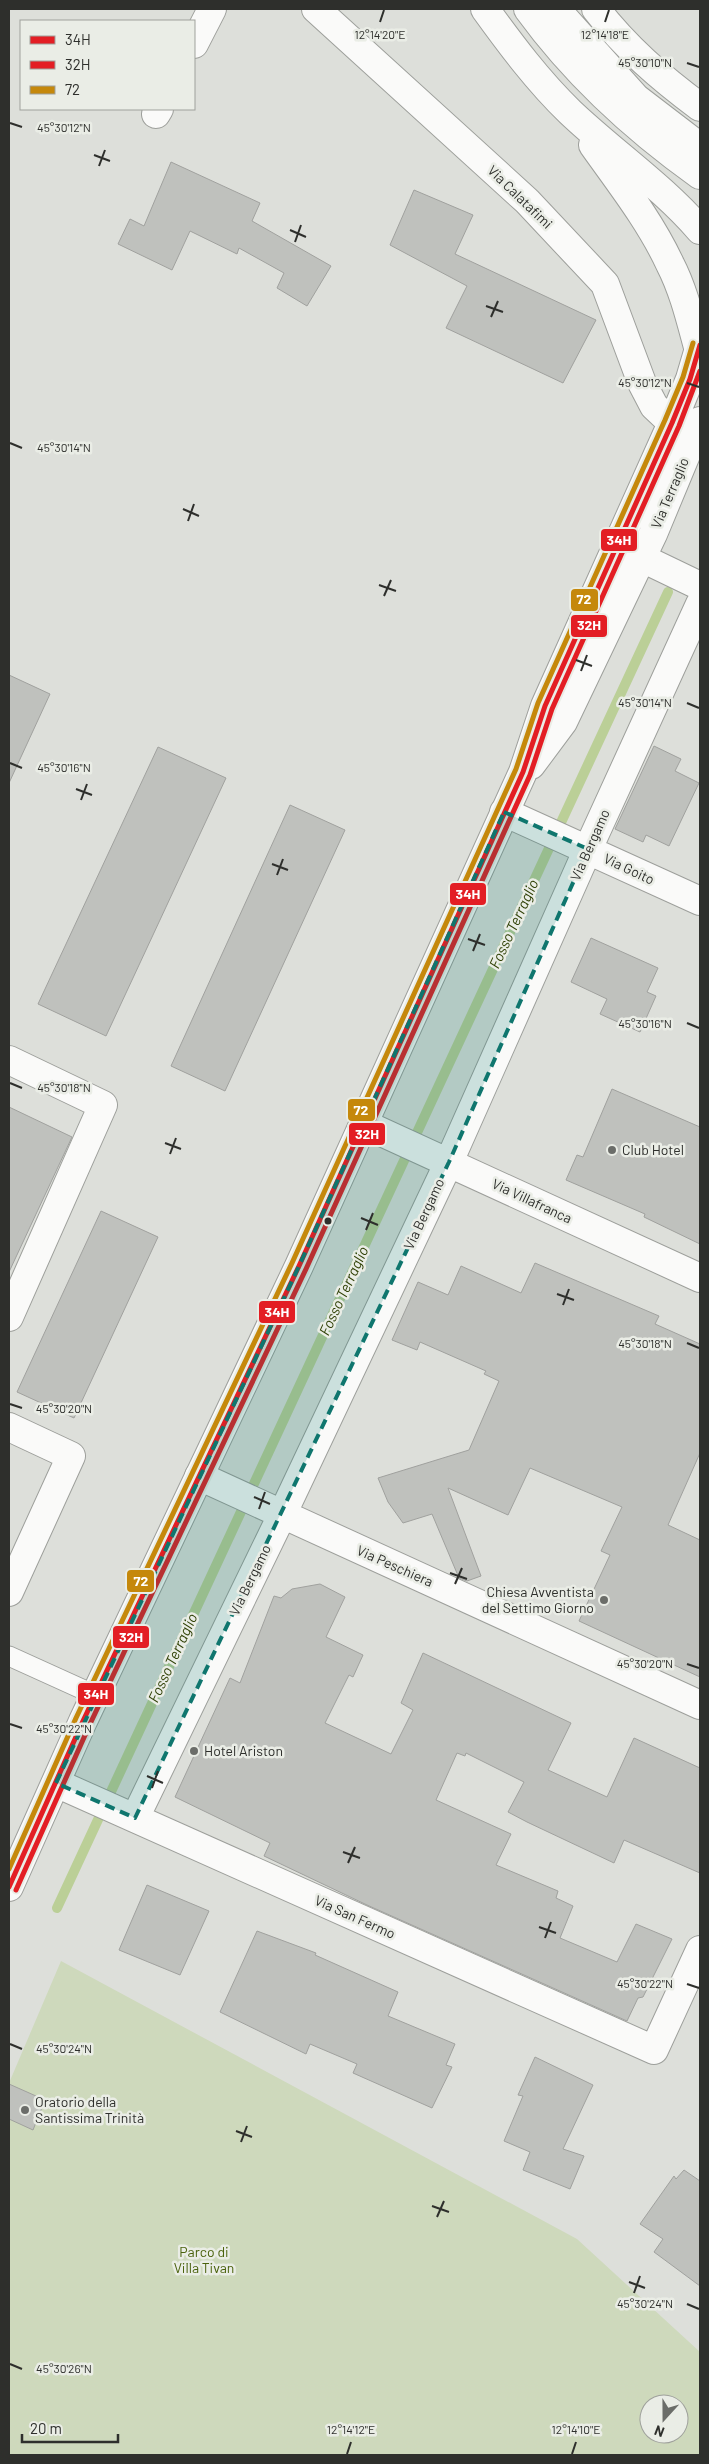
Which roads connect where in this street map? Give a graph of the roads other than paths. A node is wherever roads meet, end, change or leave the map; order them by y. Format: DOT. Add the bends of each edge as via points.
graph roads {
  1 [pos="316,9"];
  2 [pos="485,9"];
  3 [pos="528,9"];
  4 [pos="556,9"];
  5 [pos="598,10"];
  6 [pos="204,12"];
  7 [pos="195,41"];
  8 [pos="700,107"];
  9 [pos="571,113"];
  10 [pos="700,147"];
  11 [pos="700,175"];
  12 [pos="700,230"];
  13 [pos="700,348"];
  14 [pos="700,421"];
  15 [pos="672,424"];
  16 [pos="700,451"];
  17 [pos="616,546"];
  18 [pos="647,546"];
  19 [pos="700,586"];
  20 [pos="700,604"];
  21 [pos="523,772"];
  22 [pos="504,812"];
  23 [pos="581,846"];
  24 [pos="700,901"];
  25 [pos="9,1060"];
  26 [pos="364,1124"];
  27 [pos="439,1158"];
  28 [pos="700,1278"];
  29 [pos="9,1317"];
  30 [pos="9,1427"];
  31 [pos="199,1476"];
  32 [pos="272,1510"];
  33 [pos="9,1592"];
  34 [pos="9,1656"];
  35 [pos="95,1695"];
  36 [pos="700,1705"];
  37 [pos="56,1783"];
  38 [pos="125,1814"];
  39 [pos="9,1886"];
  40 [pos="700,1950"];
  1 -- 15 [label="street, Via Calatafimi" via="527,200 605,284 642,383 654,406"];
  2 -- 9 [label="street" via="536,77"];
  3 -- 11 [label="street" via="554,44 605,99"];
  4 -- 10 [label="street" via="636,98"];
  5 -- 8 [label="street" via="624,44 657,75"];
  6 -- 7 [label="street"];
  9 -- 12 [label="street"];
  9 -- 13 [label="street" via="649,226 671,264"];
  13 -- 15 [label="street, Via Terraglio"];
  14 -- 18 [label="street, Via Terraglio"];
  15 -- 17 [label="street, Via Terraglio"];
  16 -- 18 [label="street" via="674,506"];
  17 -- 18 [label="street"];
  17 -- 21 [label="street, Via Terraglio" via="544,706"];
  18 -- 19 [label="street"];
  18 -- 21 [label="street, Via Terraglio" via="563,722 541,754"];
  20 -- 23 [label="street, Via Bergamo"];
  21 -- 22 [label="street, Via Terraglio"];
  22 -- 23 [label="street, Via Goito"];
  22 -- 26 [label="street, Via Terraglio"];
  23 -- 24 [label="street, Via Goito"];
  23 -- 27 [label="street, Via Bergamo"];
  25 -- 29 [label="street" via="103,1106"];
  26 -- 27 [label="street, Via Villafranca"];
  26 -- 31 [label="street, Via Terraglio"];
  27 -- 28 [label="street, Via Villafranca"];
  27 -- 32 [label="street, Via Bergamo"];
  30 -- 33 [label="street" via="71,1456"];
  31 -- 32 [label="street, Via Peschiera"];
  31 -- 35 [label="street, Via Terraglio"];
  32 -- 36 [label="street, Via Peschiera"];
  32 -- 38 [label="street, Via Bergamo"];
  34 -- 35 [label="lane"];
  35 -- 37 [label="street, Via Terraglio"];
  37 -- 38 [label="street, Via San Fermo"];
  37 -- 39 [label="street, Via Terraglio"];
  38 -- 40 [label="street, Via San Fermo" via="654,2050"];
}
